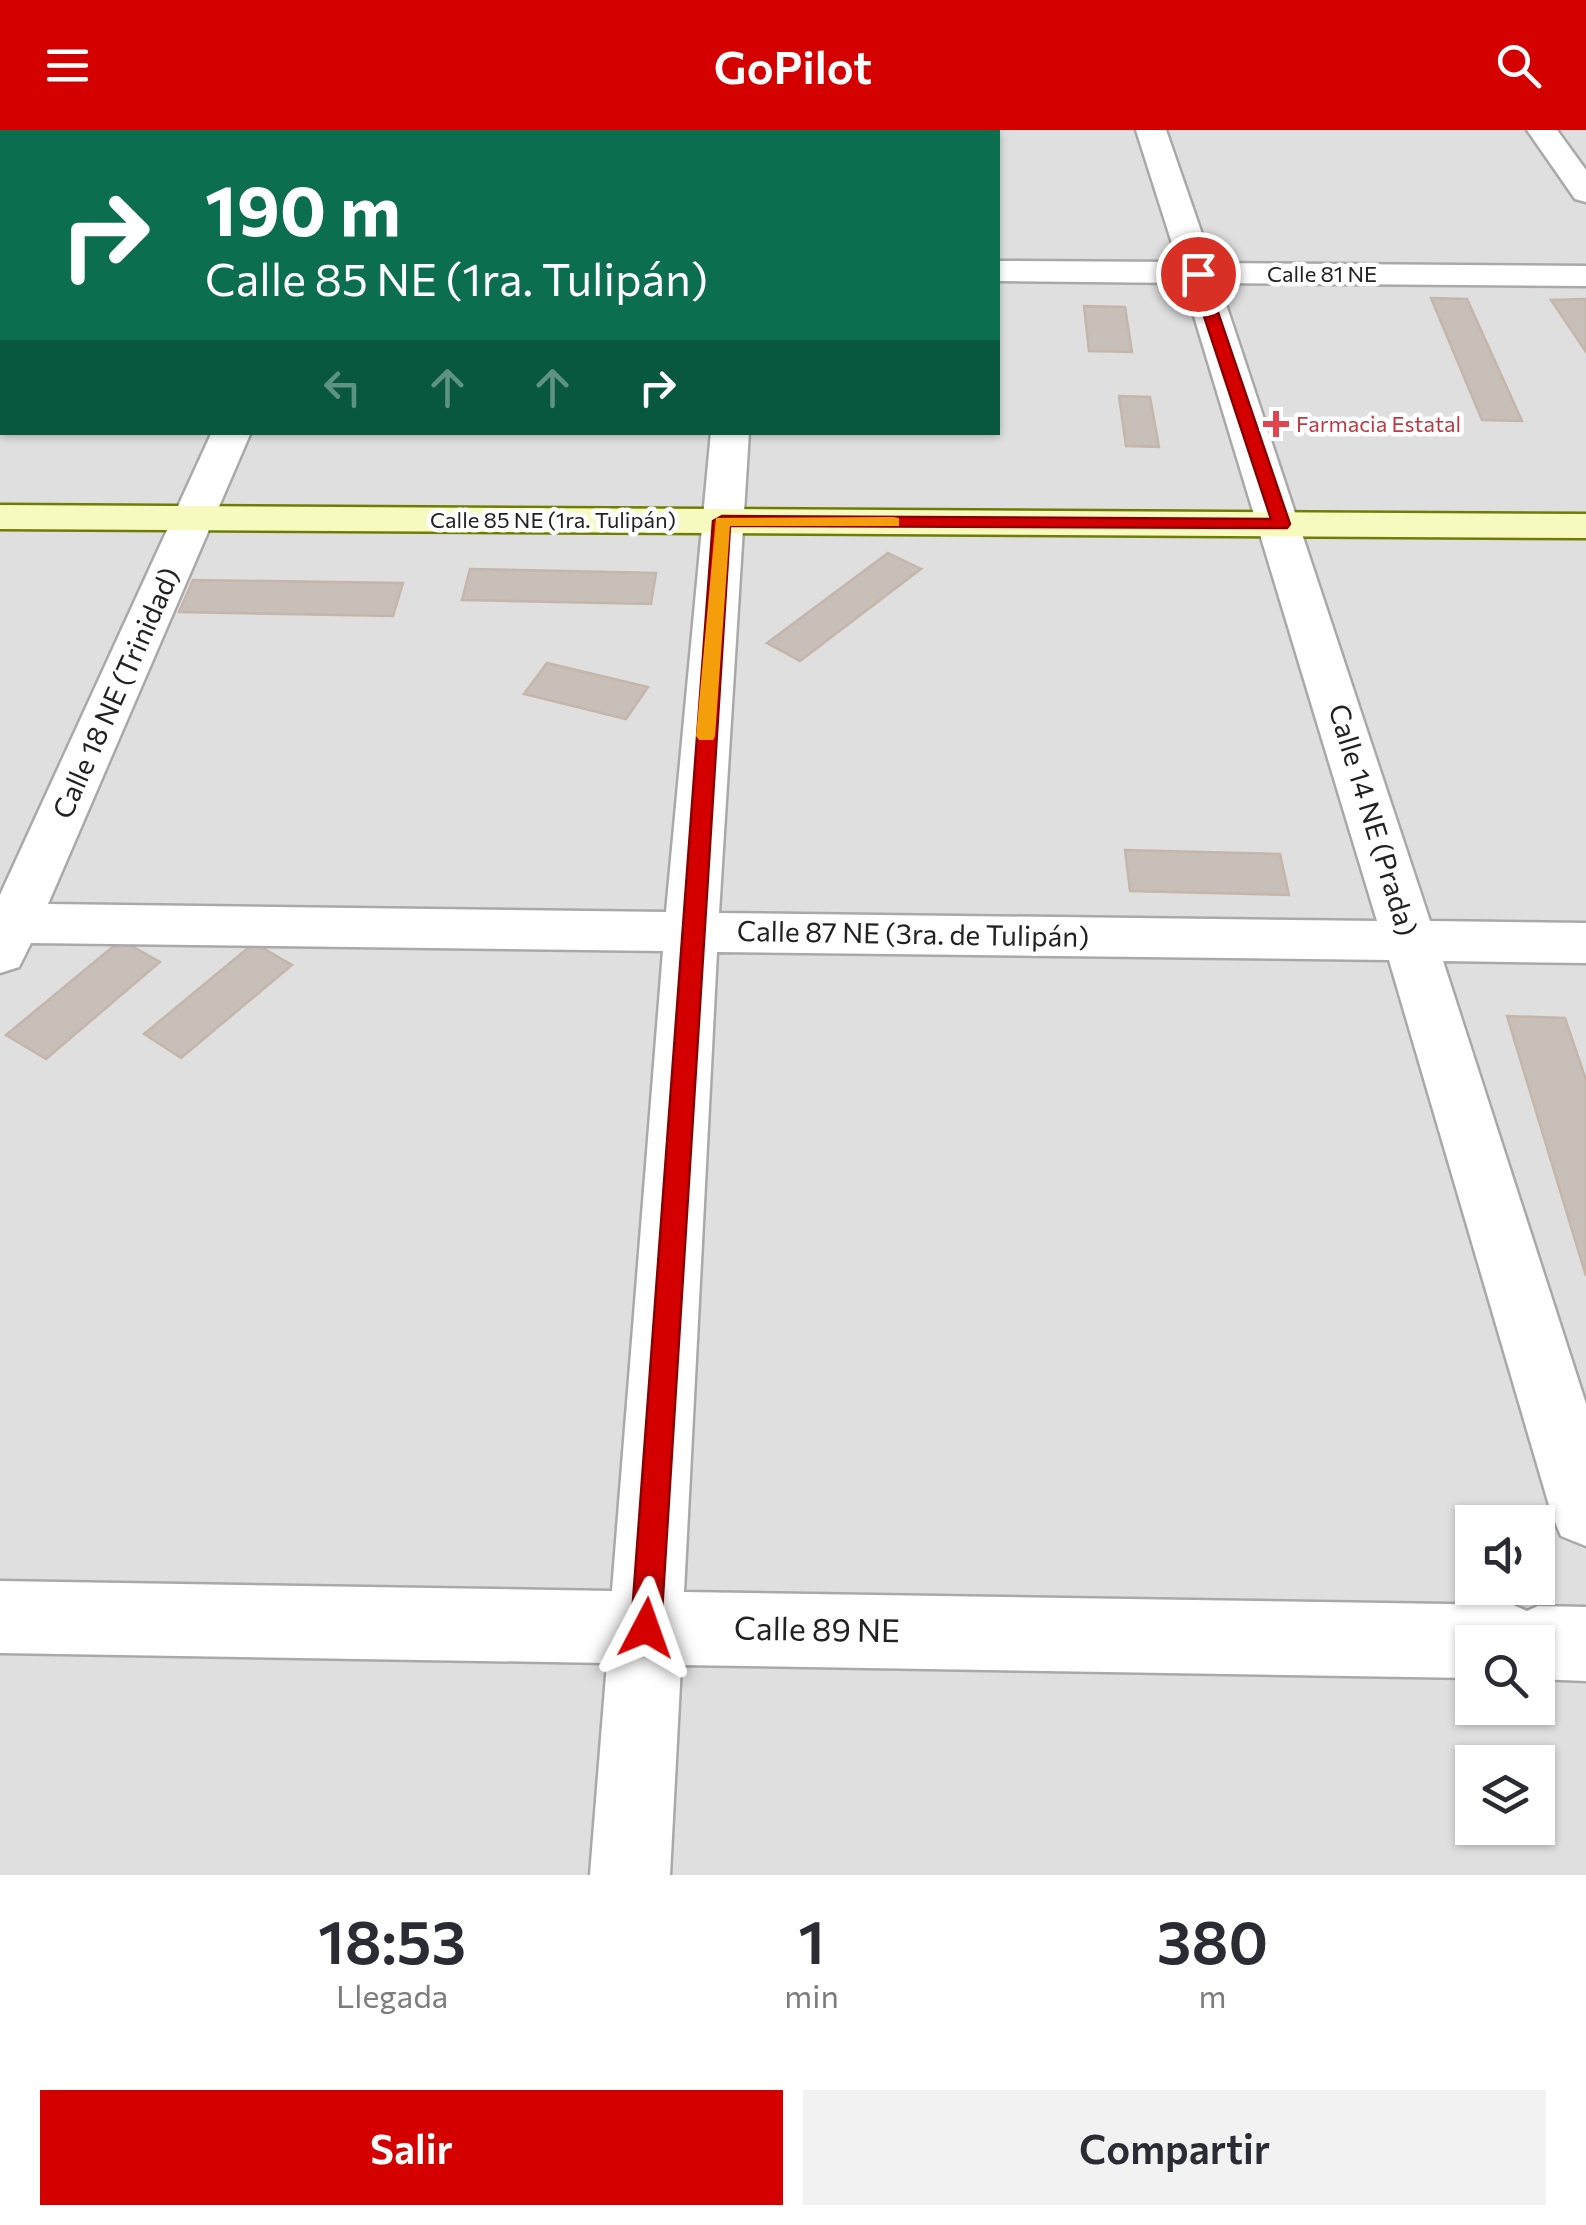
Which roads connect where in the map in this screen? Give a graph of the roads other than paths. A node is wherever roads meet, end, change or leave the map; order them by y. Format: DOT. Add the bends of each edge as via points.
graph roads {
  1 [pos="1151,130"];
  2 [pos="1542,130"];
  3 [pos="1586,192"];
  4 [pos="1000,272"];
  5 [pos="1198,274"];
  6 [pos="1586,276"];
  7 [pos="231,435"];
  8 [pos="730,435"];
  9 [pos="0,517"];
  10 [pos="194,518"];
  11 [pos="722,521"];
  12 [pos="1281,524"];
  13 [pos="1586,526"];
  14 [pos="691,932"];
  15 [pos="4,933"];
  16 [pos="1411,941"];
  17 [pos="1586,943"];
  18 [pos="1586,1512"];
  19 [pos="0,1617"];
  20 [pos="646,1628"];
  21 [pos="1455,1641"];
  22 [pos="1555,1643"];
  23 [pos="1586,1644"];
  24 [pos="630,1875"];
  1 -- 5 [label="street, Calle 14 NE (Prada)"];
  2 -- 3 [label="street"];
  4 -- 5 [label="street, Calle 81 NE"];
  5 -- 6 [label="street, Calle 81 NE"];
  5 -- 12 [label="street, Calle 14 NE (Prada)"];
  7 -- 10 [label="street, Calle 18 NE (Trinidad)"];
  8 -- 11 [label="street"];
  9 -- 10 [label="street, Calle 85 NE (1ra. Tulipán)"];
  10 -- 11 [label="street, Calle 85 NE (1ra. Tulipán)"];
  10 -- 15 [label="street, Calle 18 NE (Trinidad)"];
  11 -- 12 [label="street, Calle 85 NE (1ra. Tulipán)"];
  11 -- 14 [label="street"];
  12 -- 13 [label="street, Calle 85 NE (1ra. Tulipán)"];
  12 -- 16 [label="street, Calle 14 NE (Prada)"];
  14 -- 15 [label="street, Calle 87 NE (3ra. de Tulipán)"];
  14 -- 16 [label="street, Calle 87 NE (3ra. de Tulipán)"];
  14 -- 20 [label="street"];
  16 -- 17 [label="street, Calle 87 NE (3ra. de Tulipán)"];
  16 -- 18 [label="street, Calle 14 NE (Prada)"];
  19 -- 20 [label="street, Calle 89 NE"];
  20 -- 21 [label="street, Calle 89 NE"];
  20 -- 24 [label="street"];
  22 -- 23 [label="street"];
}
